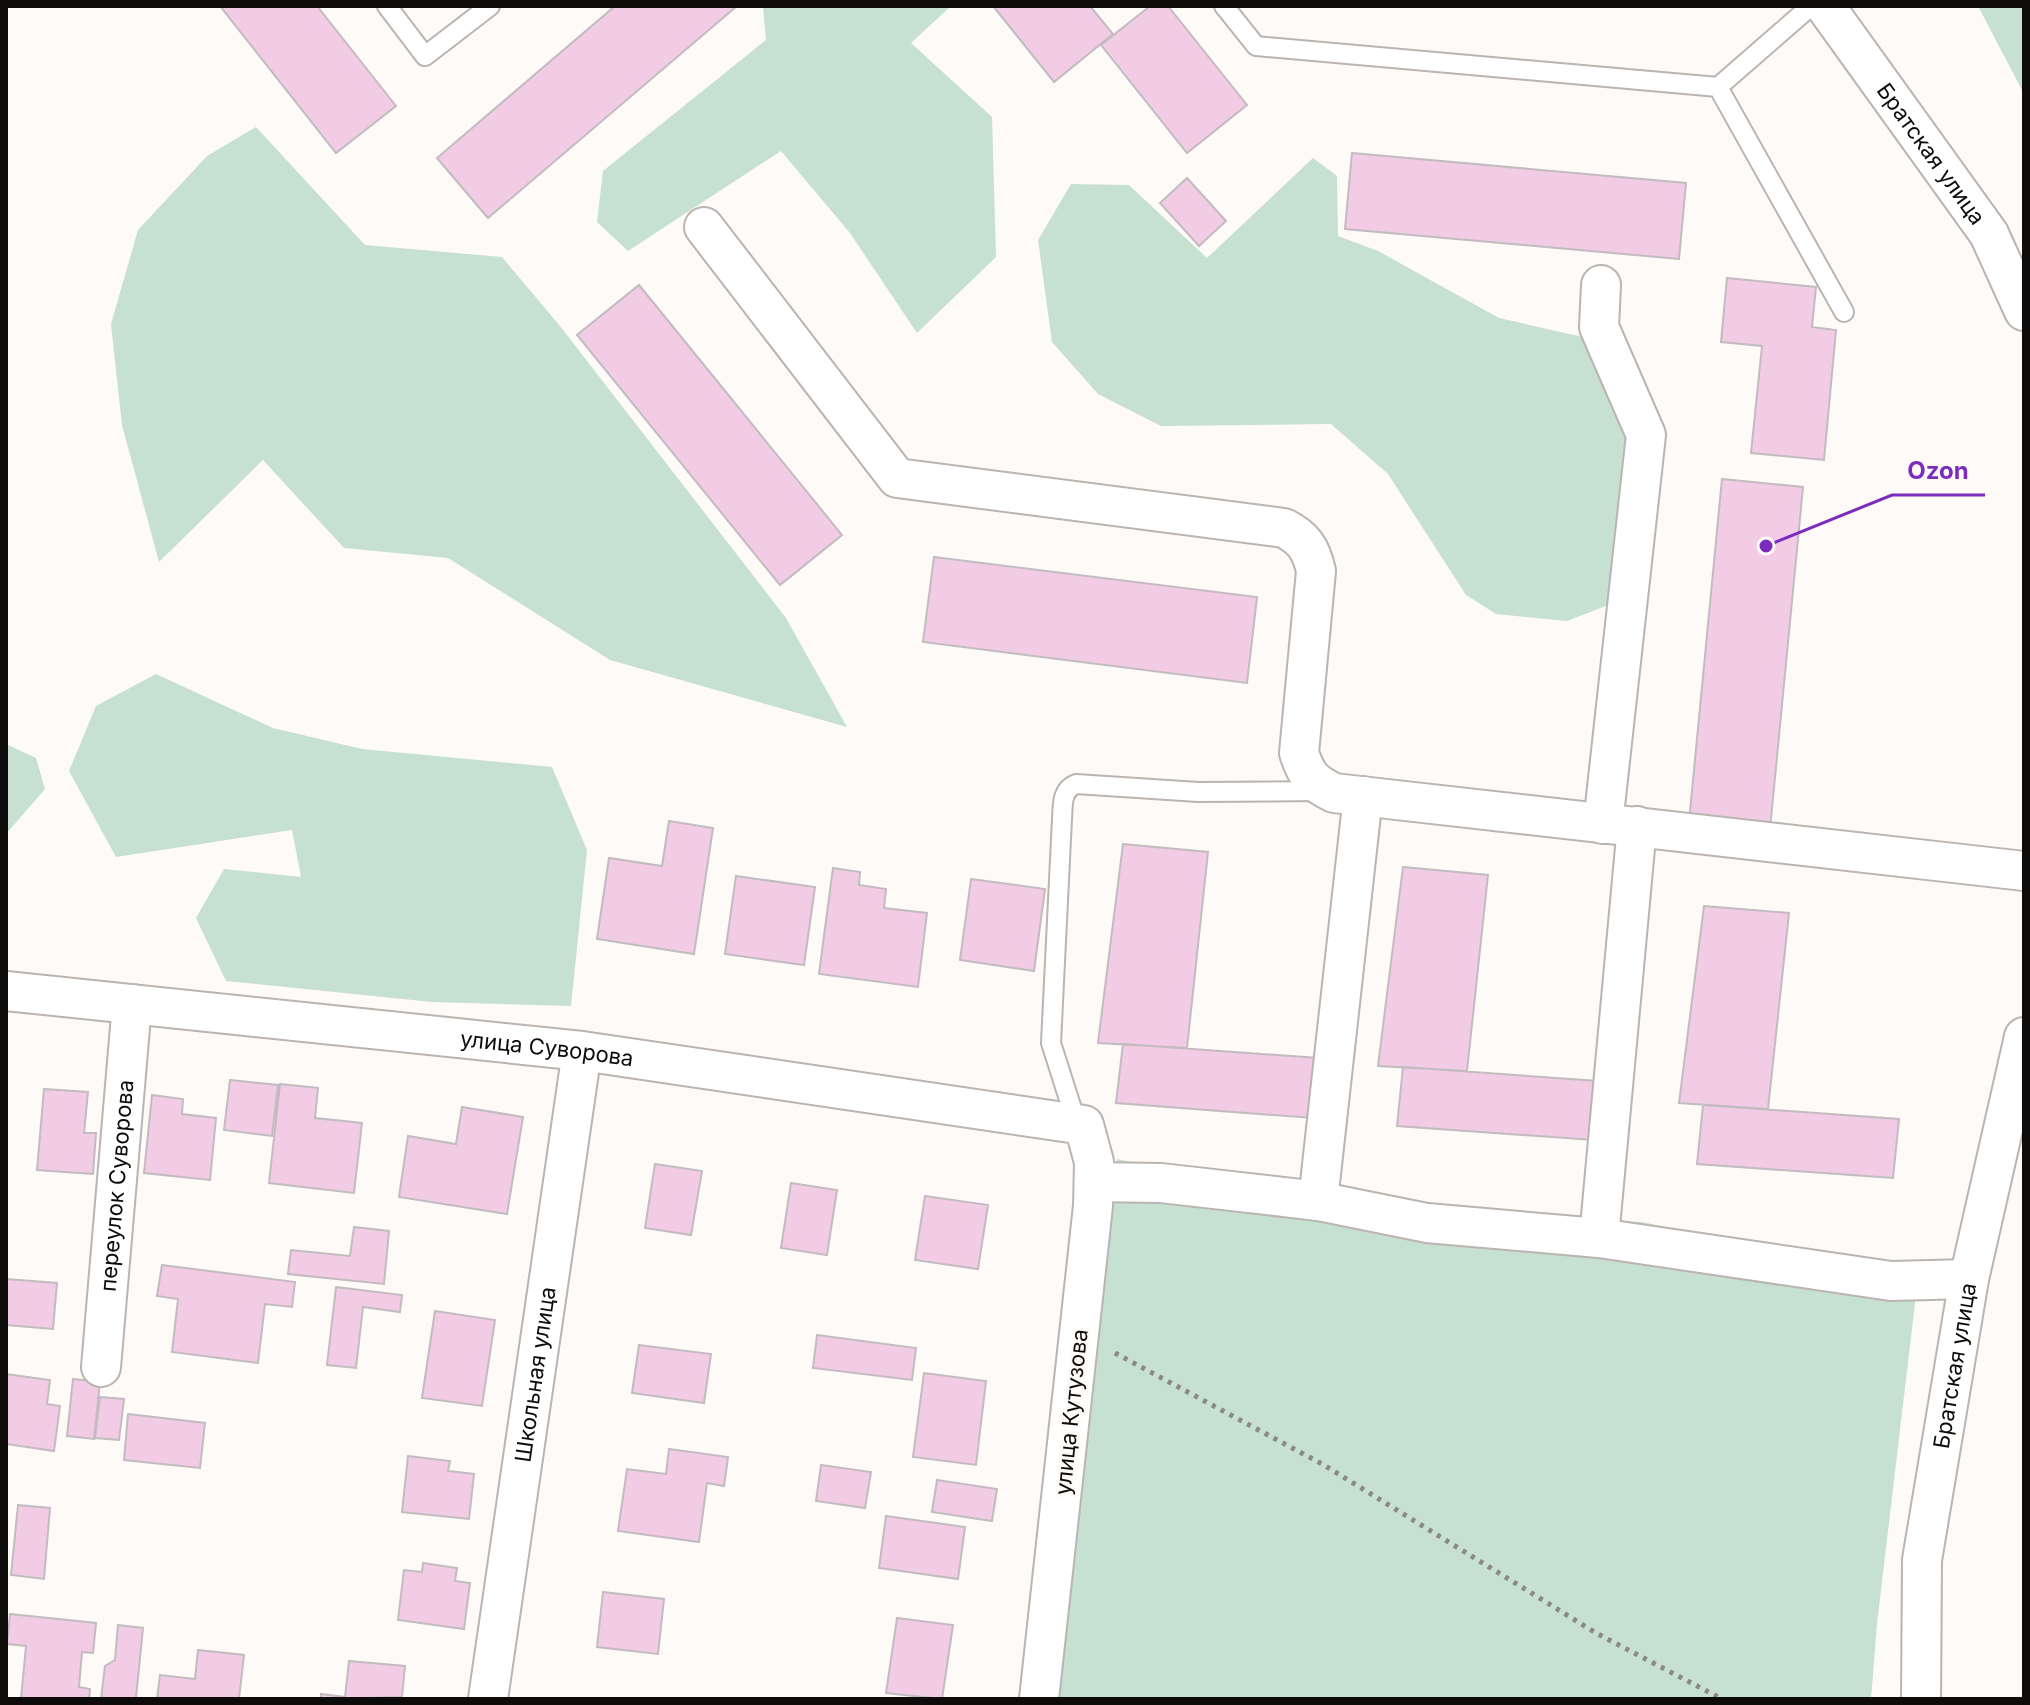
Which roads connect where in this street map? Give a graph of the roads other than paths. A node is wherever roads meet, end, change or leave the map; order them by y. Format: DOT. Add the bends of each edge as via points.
graph roads {
  1 [pos="387,6"];
  2 [pos="490,6"];
  3 [pos="1224,6"];
  4 [pos="1811,6"];
  5 [pos="1825,6"];
  6 [pos="1718,87"];
  7 [pos="704,227"];
  8 [pos="1601,285"];
  9 [pos="2024,311"];
  10 [pos="1844,312"];
  11 [pos="1346,793"];
  12 [pos="1620,825"];
  13 [pos="2024,871"];
  14 [pos="6,991"];
  15 [pos="132,1004"];
  16 [pos="2024,1037"];
  17 [pos="582,1051"];
  18 [pos="1084,1125"];
  19 [pos="1094,1182"];
  20 [pos="1318,1201"];
  21 [pos="1599,1238"];
  22 [pos="1969,1279"];
  23 [pos="101,1367"];
  24 [pos="488,1699"];
  25 [pos="1039,1699"];
  26 [pos="1921,1699"];
  1 -- 2 [label="lane" via="425,56"];
  3 -- 6 [label="lane" via="1256,46"];
  4 -- 6 [label="lane"];
  5 -- 9 [label="street, Братская улица" via="1989,234"];
  6 -- 10 [label="lane"];
  7 -- 11 [label="street" via="897,478 1284,528 1301,536 1316,571 1299,753 1316,784"];
  8 -- 12 [label="street" via="1599,327 1646,435"];
  11 -- 12 [label="street"];
  11 -- 18 [label="lane" via="1068,787 1051,1043 1073,1112"];
  11 -- 20 [label="street"];
  12 -- 13 [label="street"];
  12 -- 21 [label="street"];
  14 -- 15 [label="street, улица Суворова"];
  15 -- 17 [label="street, улица Суворова"];
  15 -- 23 [label="street, переулок Суворова"];
  16 -- 22 [label="street, Братская улица"];
  17 -- 18 [label="street, улица Суворова"];
  17 -- 24 [label="street, Школьная улица"];
  18 -- 19 [label="street, улица Кутузова"];
  19 -- 20 [label="street" via="1161,1183"];
  19 -- 25 [label="street, улица Кутузова"];
  20 -- 21 [label="street" via="1427,1223"];
  21 -- 22 [label="street" via="1891,1281"];
  22 -- 26 [label="street, Братская улица" via="1922,1560"];
}
